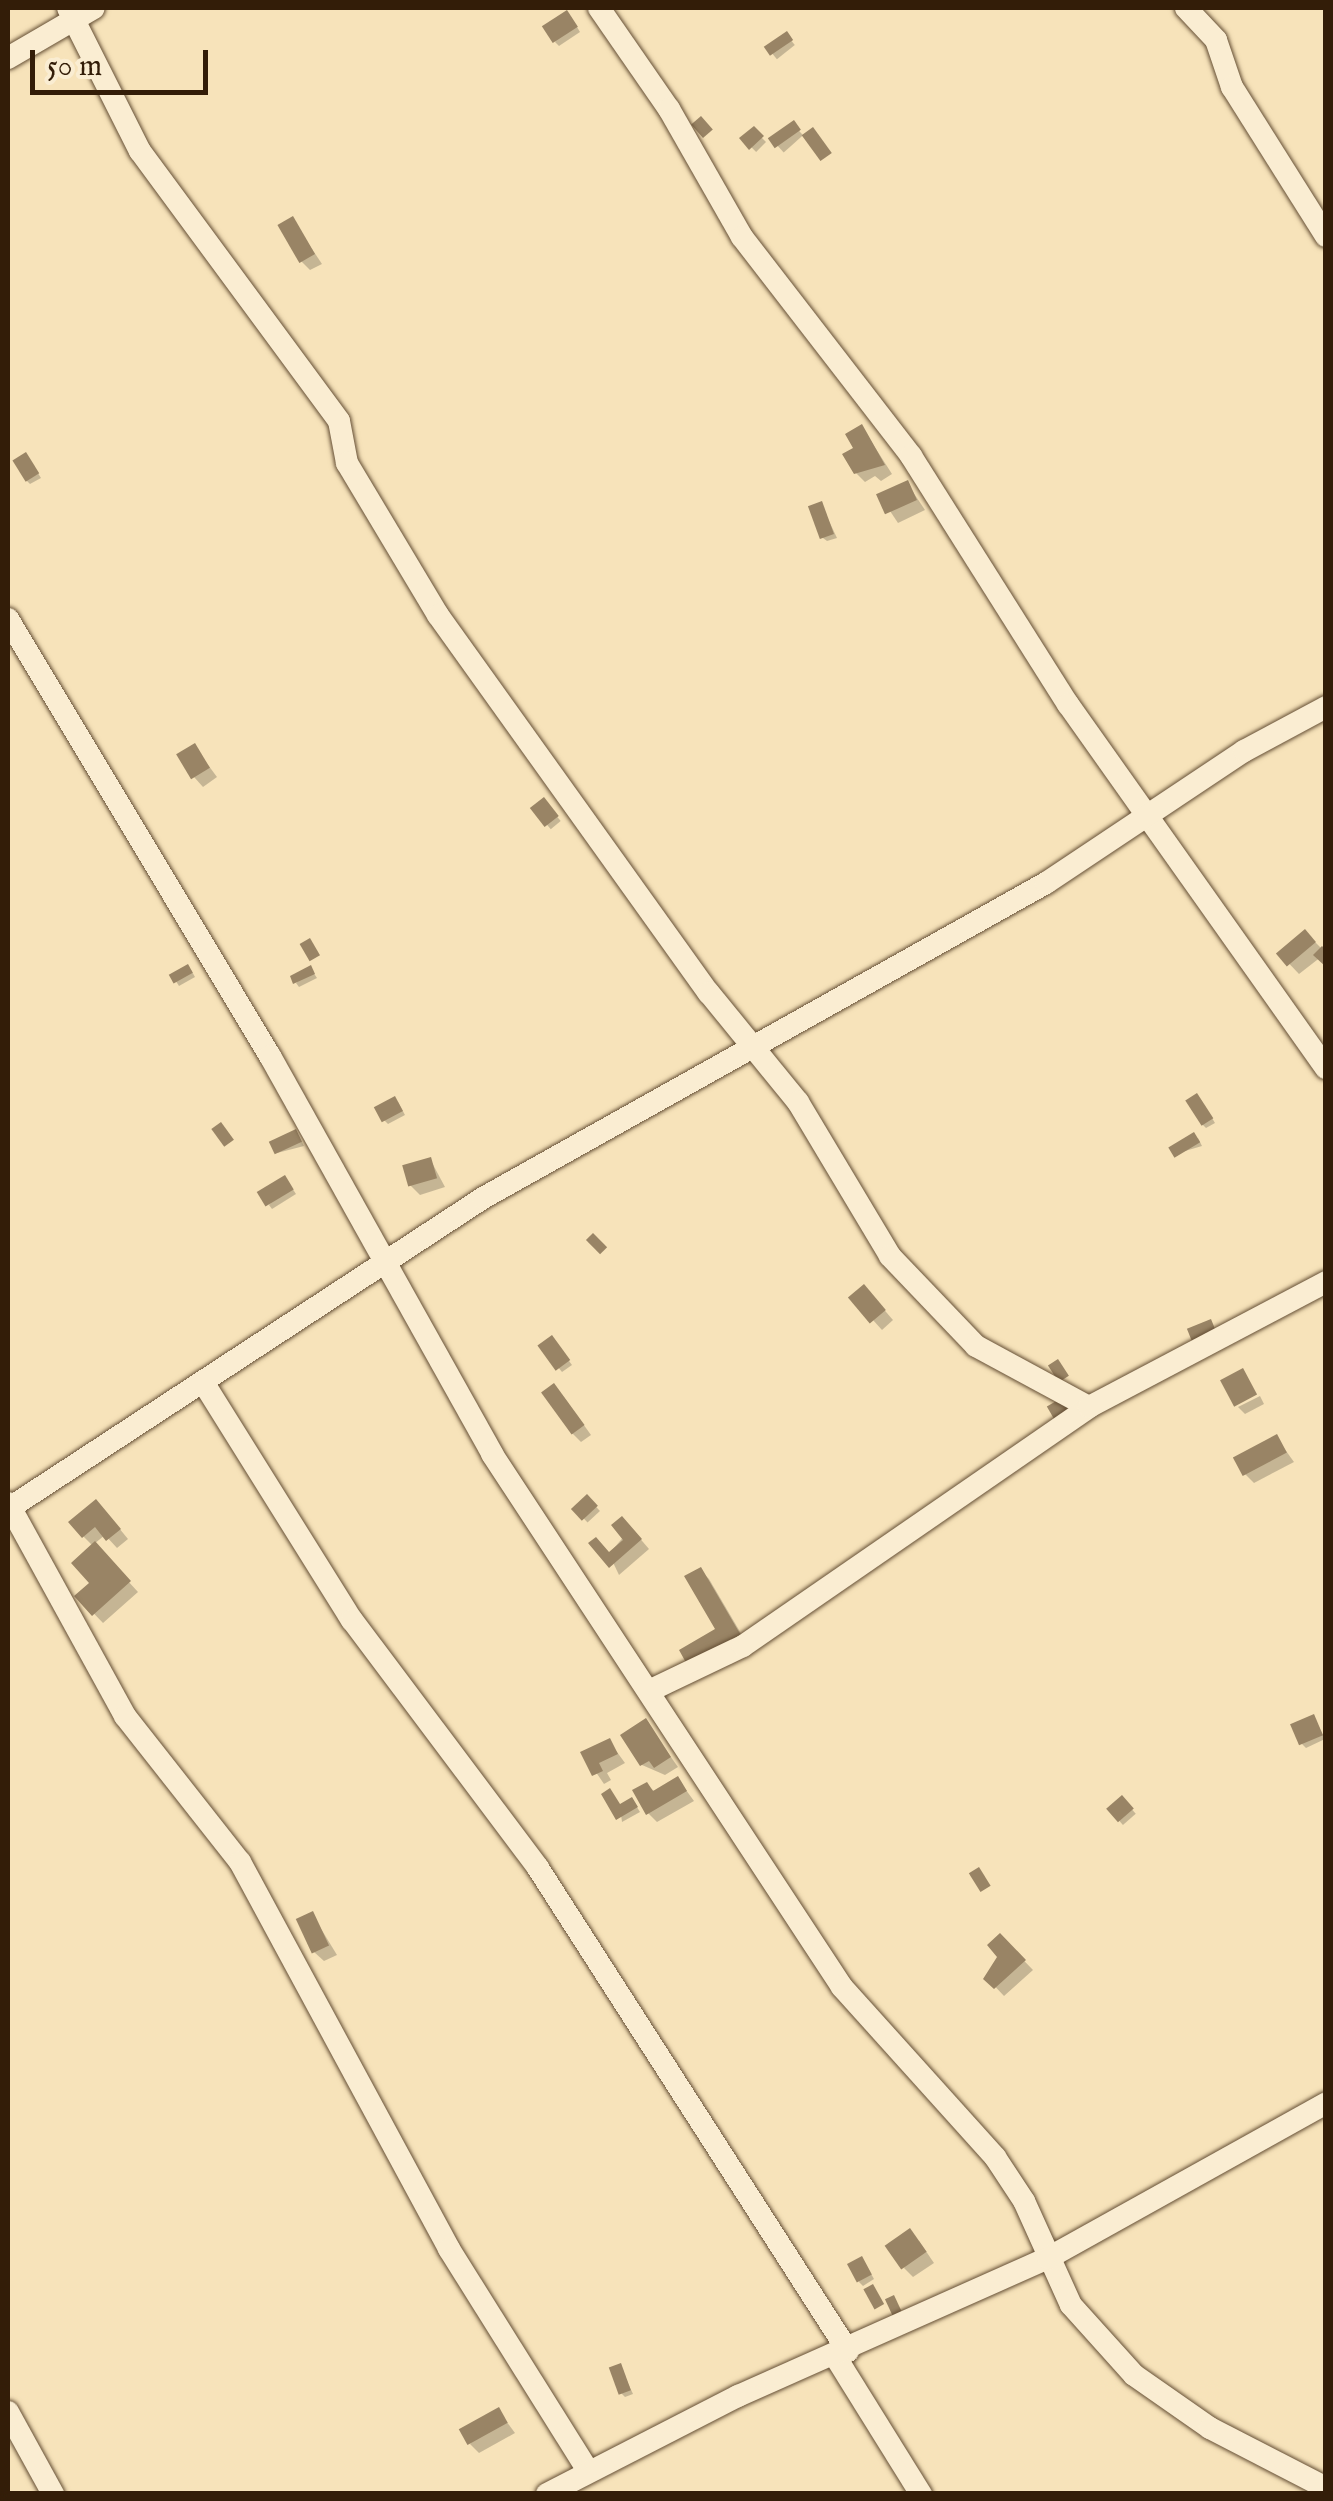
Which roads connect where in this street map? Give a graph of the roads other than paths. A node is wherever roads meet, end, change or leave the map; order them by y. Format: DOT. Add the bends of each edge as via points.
graph roads {
  1 [pos="599,8"];
  2 [pos="1186,8"];
  3 [pos="79,11"];
  4 [pos="8,58"];
  5 [pos="1326,236"];
  6 [pos="8,619"];
  7 [pos="1326,707"];
  8 [pos="1145,816"];
  9 [pos="752,1045"];
  10 [pos="1326,1068"];
  11 [pos="383,1263"];
  12 [pos="1326,1282"];
  13 [pos="203,1382"];
  14 [pos="1089,1407"];
  15 [pos="8,1507"];
  16 [pos="648,1691"];
  17 [pos="1326,2103"];
  18 [pos="1048,2258"];
  19 [pos="842,2353"];
  20 [pos="8,2412"];
  21 [pos="586,2469"];
  22 [pos="1326,2488"];
  23 [pos="53,2494"];
  24 [pos="547,2494"];
  25 [pos="921,2494"];
  1 -- 8 [label="street" via="669,110 742,237 910,456"];
  2 -- 5 [label="street" via="1216,40 1232,87"];
  3 -- 4 [label="street"];
  3 -- 9 [label="street" via="102,84 140,151 339,421 346,463 438,615"];
  6 -- 11 [label="street" via="270,1056"];
  7 -- 8 [label="street"];
  8 -- 9 [label="street" via="1046,883"];
  8 -- 10 [label="street"];
  9 -- 11 [label="street" via="483,1198"];
  9 -- 14 [label="street" via="798,1102 874,1232 913,1284 976,1346"];
  11 -- 13 [label="street"];
  11 -- 16 [label="street" via="492,1454"];
  12 -- 14 [label="street"];
  13 -- 15 [label="street"];
  13 -- 19 [label="street" via="352,1620 538,1868"];
  14 -- 16 [label="street" via="742,1646"];
  15 -- 21 [label="street" via="125,1716 240,1862 449,2248"];
  16 -- 18 [label="street" via="842,1987 995,2157 1024,2201"];
  17 -- 18 [label="street"];
  18 -- 19 [label="street"];
  18 -- 22 [label="street" via="1071,2304 1134,2375 1210,2428"];
  19 -- 21 [label="street"];
  19 -- 25 [label="street"];
  20 -- 23 [label="street"];
  21 -- 24 [label="street"];
}
